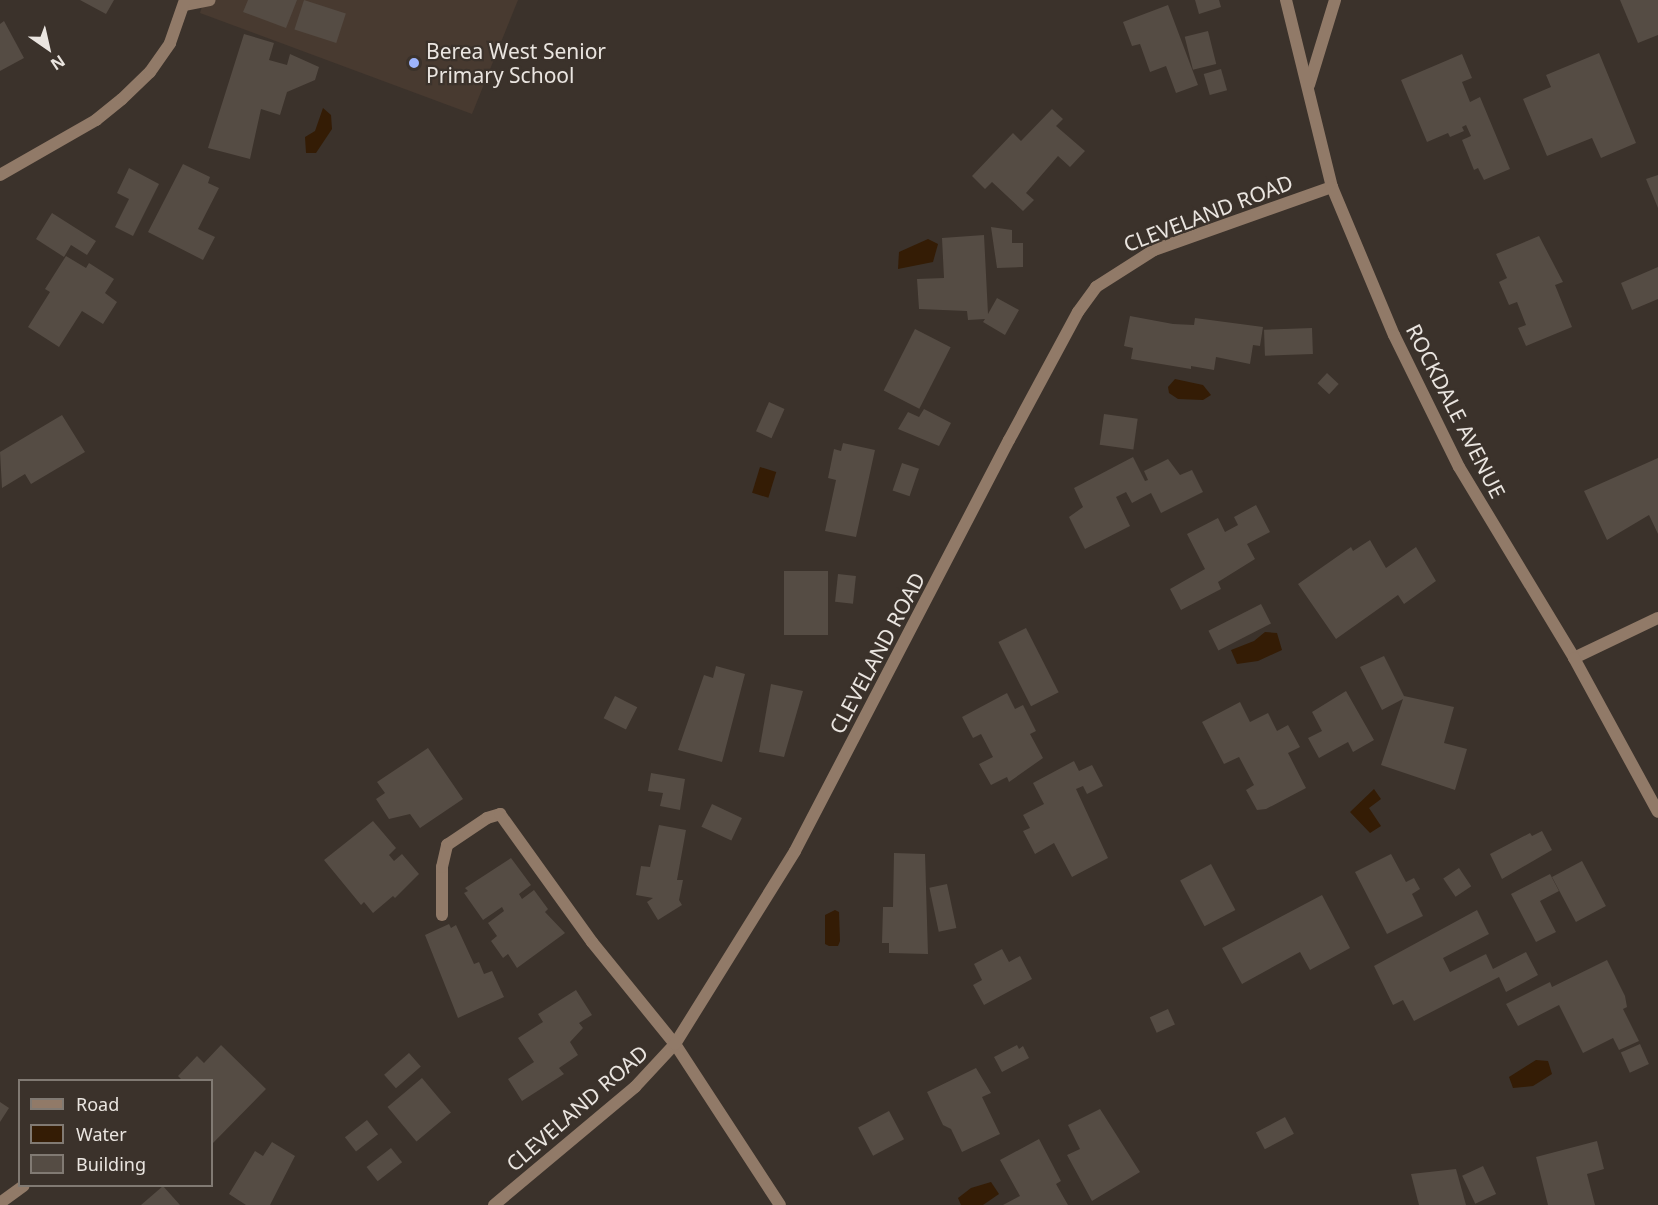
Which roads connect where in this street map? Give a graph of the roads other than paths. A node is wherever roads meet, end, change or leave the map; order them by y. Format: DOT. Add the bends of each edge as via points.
graph roads {
  1 [pos="210,0"];
  2 [pos="1286,0"];
  3 [pos="1335,0"];
  4 [pos="185,3"];
  5 [pos="1309,85"];
  6 [pos="0,175"];
  7 [pos="1332,187"];
  8 [pos="1658,618"];
  9 [pos="1574,658"];
  10 [pos="1658,812"];
  11 [pos="442,915"];
  12 [pos="675,1044"];
  13 [pos="20,1187"];
  14 [pos="0,1203"];
  15 [pos="494,1205"];
  16 [pos="780,1205"];
  1 -- 4 [label="street"];
  2 -- 5 [label="street, ROCKDALE AVENUE"];
  3 -- 5 [label="street"];
  4 -- 6 [label="street" via="170,43 150,72 122,99 96,120"];
  5 -- 7 [label="street, ROCKDALE AVENUE"];
  7 -- 9 [label="street, ROCKDALE AVENUE" via="1434,420"];
  7 -- 12 [label="street, CLEVELAND ROAD" via="1154,250 1096,287 1078,312 1009,440 795,851"];
  8 -- 9 [label="street"];
  9 -- 10 [label="street, ROCKDALE AVENUE"];
  11 -- 12 [label="street" via="442,867 447,845 487,818 500,814 592,942"];
  12 -- 15 [label="street, CLEVELAND ROAD" via="619,1101"];
  12 -- 16 [label="street"];
  13 -- 14 [label="street"];
}
